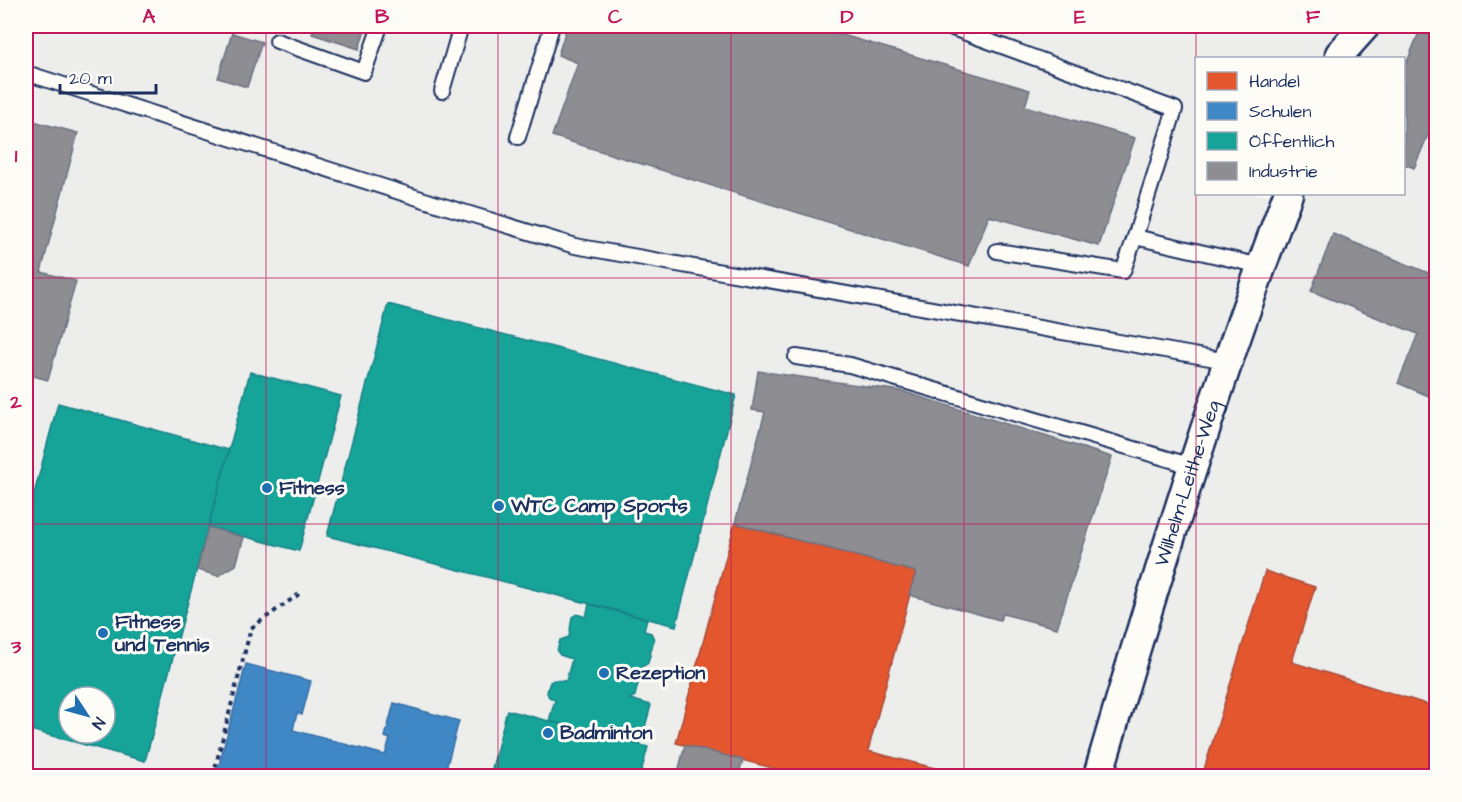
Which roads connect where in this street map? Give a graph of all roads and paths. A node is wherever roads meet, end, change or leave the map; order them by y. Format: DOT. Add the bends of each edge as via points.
graph roads {
  1 [pos="380,26"];
  2 [pos="461,26"];
  3 [pos="552,26"];
  4 [pos="947,26"];
  5 [pos="1341,26"];
  6 [pos="1365,26"];
  7 [pos="277,41"];
  8 [pos="1339,56"];
  9 [pos="26,73"];
  10 [pos="442,91"];
  11 [pos="518,137"];
  12 [pos="1288,195"];
  13 [pos="1135,237"];
  14 [pos="997,251"];
  15 [pos="1261,266"];
  16 [pos="796,357"];
  17 [pos="1227,362"];
  18 [pos="1192,466"];
  19 [pos="302,592"];
  20 [pos="213,777"];
  21 [pos="1098,777"];
  1 -- 7 [label="lane" via="364,72"];
  2 -- 10 [label="lane"];
  3 -- 11 [label="lane"];
  4 -- 13 [label="lane" via="1175,109"];
  5 -- 8 [label="street"];
  6 -- 8 [label="street"];
  9 -- 17 [label="lane" via="575,246"];
  12 -- 15 [label="street, Wilhelm-Leithe-Weg"];
  13 -- 14 [label="lane" via="1123,271"];
  13 -- 15 [label="lane"];
  15 -- 17 [label="street, Wilhelm-Leithe-Weg"];
  16 -- 18 [label="lane" via="850,365"];
  17 -- 18 [label="street, Wilhelm-Leithe-Weg"];
  18 -- 21 [label="street, Wilhelm-Leithe-Weg"];
  19 -- 20 [label="path" via="251,628"];
}
